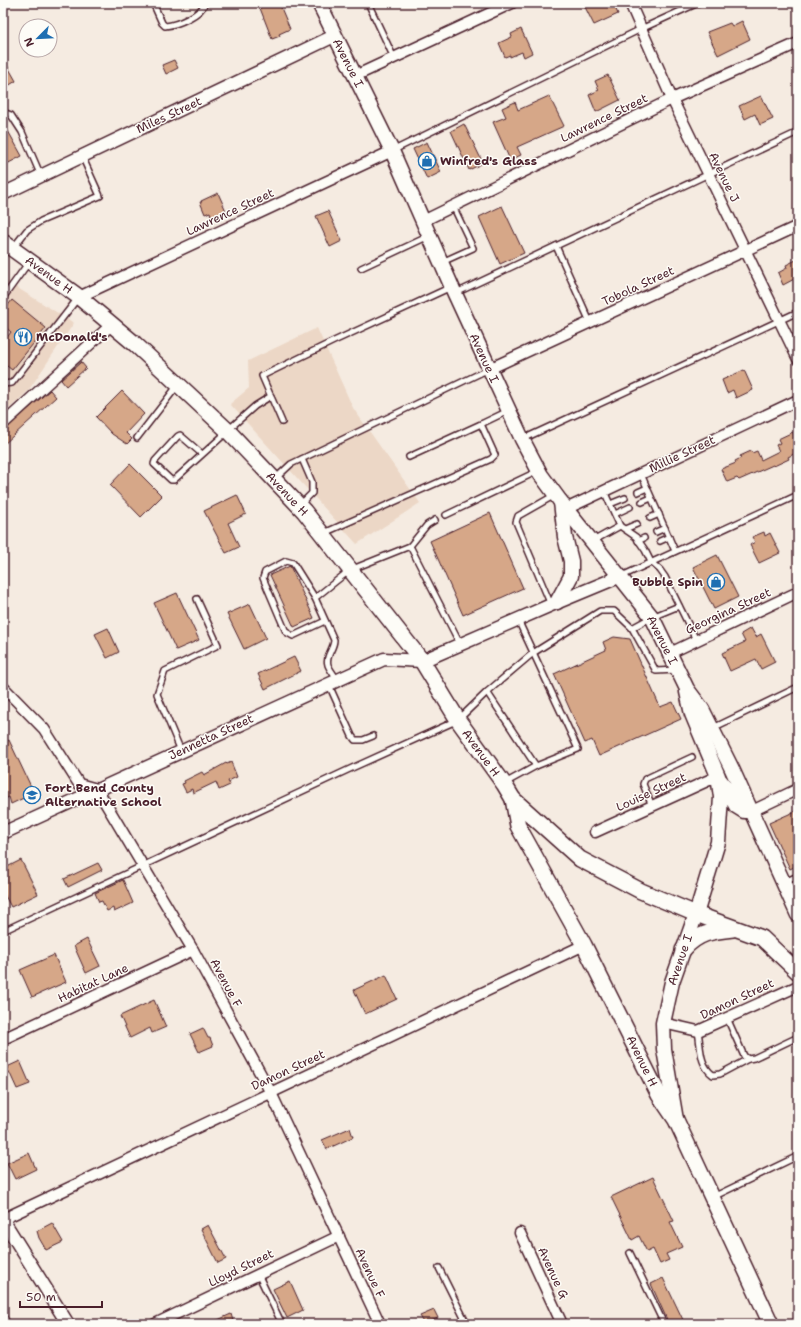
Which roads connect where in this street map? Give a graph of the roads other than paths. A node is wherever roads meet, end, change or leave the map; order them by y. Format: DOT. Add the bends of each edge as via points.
graph roads {
  1 [pos="153,3"];
  2 [pos="205,3"];
  3 [pos="319,3"];
  4 [pos="368,3"];
  5 [pos="512,3"];
  6 [pos="630,3"];
  7 [pos="698,3"];
  8 [pos="641,29"];
  9 [pos="334,36"];
  10 [pos="798,43"];
  11 [pos="394,58"];
  12 [pos="355,76"];
  13 [pos="672,99"];
  14 [pos="3,112"];
  15 [pos="798,132"];
  16 [pos="392,152"];
  17 [pos="82,156"];
  18 [pos="708,174"];
  19 [pos="41,176"];
  20 [pos="3,194"];
  21 [pos="454,206"];
  22 [pos="423,221"];
  23 [pos="798,226"];
  24 [pos="430,236"];
  25 [pos="8,245"];
  26 [pos="556,246"];
  27 [pos="744,251"];
  28 [pos="30,261"];
  29 [pos="441,262"];
  30 [pos="361,268"];
  31 [pos="453,290"];
  32 [pos="79,297"];
  33 [pos="3,298"];
  34 [pos="798,312"];
  35 [pos="780,320"];
  36 [pos="590,322"];
  37 [pos="112,325"];
  38 [pos="798,359"];
  39 [pos="489,369"];
  40 [pos="3,384"];
  41 [pos="178,384"];
  42 [pos="271,396"];
  43 [pos="798,400"];
  44 [pos="509,411"];
  45 [pos="282,422"];
  46 [pos="3,424"];
  47 [pos="481,424"];
  48 [pos="228,431"];
  49 [pos="137,438"];
  50 [pos="522,439"];
  51 [pos="202,454"];
  52 [pos="409,456"];
  53 [pos="302,459"];
  54 [pos="539,471"];
  55 [pos="641,474"];
  56 [pos="274,479"];
  57 [pos="647,488"];
  58 [pos="604,491"];
  59 [pos="638,492"];
  60 [pos="798,495"];
  61 [pos="625,498"];
  62 [pos="651,498"];
  63 [pos="561,502"];
  64 [pos="642,502"];
  65 [pos="610,504"];
  66 [pos="299,506"];
  67 [pos="630,507"];
  68 [pos="615,514"];
  69 [pos="659,514"];
  70 [pos="446,515"];
  71 [pos="650,518"];
  72 [pos="435,520"];
  73 [pos="637,524"];
  74 [pos="620,526"];
  75 [pos="665,528"];
  76 [pos="625,529"];
  77 [pos="656,532"];
  78 [pos="321,534"];
  79 [pos="669,537"];
  80 [pos="644,538"];
  81 [pos="638,540"];
  82 [pos="592,541"];
  83 [pos="660,541"];
  84 [pos="410,546"];
  85 [pos="675,551"];
  86 [pos="651,562"];
  87 [pos="350,570"];
  88 [pos="621,576"];
  89 [pos="798,592"];
  90 [pos="315,598"];
  91 [pos="197,599"];
  92 [pos="554,603"];
  93 [pos="679,606"];
  94 [pos="652,617"];
  95 [pos="518,620"];
  96 [pos="325,621"];
  97 [pos="632,628"];
  98 [pos="696,640"];
  99 [pos="461,645"];
  100 [pos="533,653"];
  101 [pos="670,653"];
  102 [pos="422,662"];
  103 [pos="678,670"];
  104 [pos="333,682"];
  105 [pos="3,687"];
  106 [pos="798,687"];
  107 [pos="687,689"];
  108 [pos="487,692"];
  109 [pos="458,720"];
  110 [pos="712,728"];
  111 [pos="373,736"];
  112 [pos="181,751"];
  113 [pos="692,757"];
  114 [pos="536,766"];
  115 [pos="718,776"];
  116 [pos="504,784"];
  117 [pos="97,789"];
  118 [pos="798,789"];
  119 [pos="513,800"];
  120 [pos="652,806"];
  121 [pos="752,811"];
  122 [pos="595,832"];
  123 [pos="3,833"];
  124 [pos="143,865"];
  125 [pos="798,876"];
  126 [pos="783,883"];
  127 [pos="696,914"];
  128 [pos="798,915"];
  129 [pos="3,931"];
  130 [pos="744,931"];
  131 [pos="584,945"];
  132 [pos="193,950"];
  133 [pos="683,950"];
  134 [pos="798,972"];
  135 [pos="798,986"];
  136 [pos="727,1018"];
  137 [pos="663,1023"];
  138 [pos="698,1031"];
  139 [pos="798,1038"];
  140 [pos="3,1039"];
  141 [pos="748,1059"];
  142 [pos="271,1093"];
  143 [pos="676,1120"];
  144 [pos="798,1156"];
  145 [pos="712,1197"];
  146 [pos="3,1219"];
  147 [pos="520,1233"];
  148 [pos="339,1236"];
  149 [pos="630,1252"];
  150 [pos="439,1268"];
  151 [pos="258,1274"];
  152 [pos="68,1324"];
  153 [pos="155,1324"];
  154 [pos="282,1324"];
  155 [pos="380,1324"];
  156 [pos="467,1324"];
  157 [pos="562,1324"];
  158 [pos="664,1324"];
  159 [pos="771,1324"];
  1 -- 2 [label="lane" via="165,26 191,17 199,12"];
  3 -- 9 [label="main road, Avenue I"];
  4 -- 11 [label="lane"];
  5 -- 11 [label="street"];
  6 -- 8 [label="street, Avenue J"];
  7 -- 8 [label="lane"];
  8 -- 13 [label="street, Avenue J"];
  8 -- 16 [label="lane"];
  9 -- 12 [label="main road, Avenue I"];
  9 -- 17 [label="street, Miles Street"];
  10 -- 13 [label="street, Lawrence Street"];
  11 -- 12 [label="street"];
  12 -- 16 [label="main road, Avenue I"];
  13 -- 18 [label="street, Avenue J"];
  13 -- 21 [label="street, Lawrence Street"];
  14 -- 19 [label="lane" via="11,115 22,132"];
  15 -- 18 [label="lane"];
  16 -- 22 [label="main road, Avenue I"];
  16 -- 32 [label="street, Lawrence Street"];
  17 -- 19 [label="street, Miles Street"];
  17 -- 25 [label="lane" via="100,196 41,222 26,230"];
  18 -- 26 [label="lane"];
  18 -- 27 [label="street, Avenue J"];
  19 -- 20 [label="street, Miles Street"];
  21 -- 22 [label="street, Lawrence Street"];
  21 -- 29 [label="lane" via="474,248"];
  22 -- 24 [label="main road, Avenue I"];
  23 -- 27 [label="street, Tobola Street"];
  24 -- 29 [label="main road, Avenue I"];
  24 -- 30 [label="lane"];
  25 -- 28 [label="main road, Avenue H"];
  26 -- 31 [label="lane"];
  26 -- 36 [label="lane"];
  27 -- 35 [label="street, Avenue J"];
  27 -- 36 [label="street, Tobola Street"];
  28 -- 32 [label="main road, Avenue H"];
  28 -- 33 [label="lane"];
  29 -- 31 [label="main road, Avenue I"];
  31 -- 39 [label="main road, Avenue I"];
  31 -- 42 [label="lane" via="334,341 262,376"];
  32 -- 37 [label="main road, Avenue H"];
  32 -- 40 [label="lane" via="12,383"];
  34 -- 35 [label="lane"];
  35 -- 38 [label="street, Avenue J"];
  35 -- 50 [label="lane"];
  36 -- 39 [label="street, Tobola Street"];
  37 -- 41 [label="main road, Avenue H"];
  37 -- 46 [label="street"];
  39 -- 44 [label="main road, Avenue I"];
  39 -- 53 [label="lane"];
  41 -- 48 [label="main road, Avenue H"];
  41 -- 49 [label="lane"];
  42 -- 45 [label="lane"];
  42 -- 48 [label="lane" via="255,406"];
  43 -- 55 [label="street, Millie Street"];
  44 -- 47 [label="lane"];
  44 -- 50 [label="main road, Avenue I"];
  47 -- 52 [label="lane"];
  47 -- 78 [label="lane" via="495,455 491,459"];
  48 -- 51 [label="lane"];
  48 -- 56 [label="main road, Avenue H"];
  50 -- 54 [label="main road, Avenue I"];
  51 -- 51 [label="lane" via="174,480 154,464 180,435"];
  53 -- 56 [label="lane" via="291,464"];
  53 -- 66 [label="lane" via="312,482 312,493"];
  54 -- 63 [label="main road, Avenue I"];
  54 -- 70 [label="lane"];
  55 -- 57 [label="lane"];
  55 -- 58 [label="street, Millie Street"];
  56 -- 66 [label="main road, Avenue H"];
  57 -- 59 [label="lane"];
  57 -- 62 [label="lane"];
  58 -- 63 [label="street, Millie Street"];
  58 -- 65 [label="lane"];
  60 -- 85 [label="lane"];
  61 -- 65 [label="lane"];
  62 -- 64 [label="lane"];
  62 -- 69 [label="lane"];
  63 -- 82 [label="main road, Avenue I"];
  63 -- 92 [label="main road" via="571,561 571,576"];
  63 -- 92 [label="lane" via="518,516 516,522"];
  65 -- 68 [label="lane"];
  66 -- 78 [label="main road, Avenue H"];
  67 -- 68 [label="lane"];
  68 -- 74 [label="lane"];
  69 -- 71 [label="lane"];
  69 -- 75 [label="lane"];
  72 -- 84 [label="lane" via="427,525"];
  73 -- 76 [label="lane"];
  74 -- 76 [label="lane"];
  74 -- 82 [label="lane"];
  75 -- 77 [label="lane"];
  75 -- 79 [label="lane"];
  76 -- 81 [label="lane"];
  78 -- 87 [label="main road, Avenue H"];
  79 -- 83 [label="lane"];
  79 -- 85 [label="lane"];
  80 -- 81 [label="lane"];
  81 -- 86 [label="lane" via="646,548"];
  82 -- 88 [label="main road, Avenue I"];
  84 -- 87 [label="lane"];
  84 -- 99 [label="lane"];
  85 -- 86 [label="lane"];
  86 -- 88 [label="lane"];
  86 -- 93 [label="lane" via="665,577"];
  87 -- 90 [label="lane"];
  87 -- 102 [label="main road, Avenue H"];
  88 -- 92 [label="street"];
  88 -- 94 [label="main road, Avenue I"];
  89 -- 98 [label="street, Georgina Street"];
  90 -- 96 [label="lane"];
  90 -- 96 [label="lane" via="293,563 286,561 265,572 263,578 286,632 292,636"];
  91 -- 112 [label="lane" via="218,646 165,670 157,694"];
  92 -- 95 [label="street"];
  93 -- 94 [label="lane"];
  93 -- 98 [label="lane"];
  94 -- 97 [label="lane"];
  94 -- 101 [label="main road, Avenue I"];
  95 -- 99 [label="street"];
  95 -- 100 [label="lane"];
  96 -- 104 [label="lane" via="334,640 328,657"];
  97 -- 100 [label="lane" via="614,612 600,612"];
  97 -- 103 [label="lane" via="656,671"];
  98 -- 101 [label="street, Georgina Street"];
  99 -- 102 [label="street"];
  100 -- 108 [label="lane"];
  100 -- 114 [label="lane" via="578,749"];
  101 -- 103 [label="main road, Avenue I"];
  102 -- 104 [label="street, Jennetta Street" via="384,659"];
  102 -- 109 [label="main road, Avenue H"];
  103 -- 107 [label="main road, Avenue I"];
  104 -- 111 [label="lane" via="352,736 356,740"];
  104 -- 112 [label="street, Jennetta Street"];
  105 -- 117 [label="street" via="44,729 79,784"];
  106 -- 110 [label="lane"];
  107 -- 110 [label="main road, Avenue I"];
  107 -- 115 [label="main road, Avenue I" via="692,714"];
  108 -- 109 [label="lane"];
  108 -- 114 [label="lane"];
  109 -- 116 [label="main road, Avenue H"];
  109 -- 124 [label="lane"];
  110 -- 121 [label="main road, Avenue I"];
  112 -- 117 [label="street, Jennetta Street"];
  113 -- 120 [label="lane" via="645,779 643,784"];
  114 -- 116 [label="lane"];
  115 -- 120 [label="street, Louise Street"];
  115 -- 121 [label="main road" via="736,806 744,811"];
  115 -- 127 [label="main road, Avenue I" via="721,797 718,842"];
  116 -- 119 [label="main road, Avenue H"];
  117 -- 123 [label="street, Jennetta Street"];
  117 -- 124 [label="street, Avenue F"];
  118 -- 121 [label="street"];
  119 -- 127 [label="main road, Avenue H" via="580,860 641,891"];
  119 -- 131 [label="main road, Avenue H" via="518,826"];
  120 -- 122 [label="street, Louise Street"];
  121 -- 126 [label="main road, Avenue I"];
  124 -- 129 [label="lane"];
  124 -- 132 [label="street, Avenue F"];
  125 -- 126 [label="lane"];
  126 -- 128 [label="main road, Avenue I"];
  127 -- 130 [label="main road, Avenue H"];
  127 -- 133 [label="main road, Avenue I"];
  130 -- 133 [label="main road" via="715,931 691,940"];
  130 -- 134 [label="main road, Avenue H" via="762,938"];
  131 -- 142 [label="street, Damon Street"];
  131 -- 143 [label="main road, Avenue H" via="659,1095"];
  132 -- 140 [label="street, Habitat Lane"];
  132 -- 142 [label="street, Avenue F"];
  133 -- 137 [label="main road, Avenue I" via="672,982"];
  135 -- 136 [label="street, Damon Street"];
  136 -- 138 [label="street, Damon Street"];
  136 -- 141 [label="lane" via="744,1056"];
  137 -- 138 [label="street, Damon Street"];
  137 -- 143 [label="main road, Avenue I" via="664,1049"];
  138 -- 141 [label="lane" via="703,1063 713,1075 720,1074"];
  139 -- 141 [label="lane"];
  142 -- 146 [label="street, Damon Street"];
  142 -- 148 [label="street, Avenue F"];
  143 -- 145 [label="main road, Avenue H"];
  144 -- 145 [label="lane"];
  145 -- 159 [label="main road, Avenue H"];
  146 -- 152 [label="street"];
  147 -- 157 [label="street, Avenue G"];
  148 -- 151 [label="street, Lloyd Street"];
  148 -- 155 [label="street, Avenue F"];
  149 -- 158 [label="lane"];
  150 -- 156 [label="lane"];
  151 -- 153 [label="street, Lloyd Street"];
  151 -- 154 [label="lane"];
}
